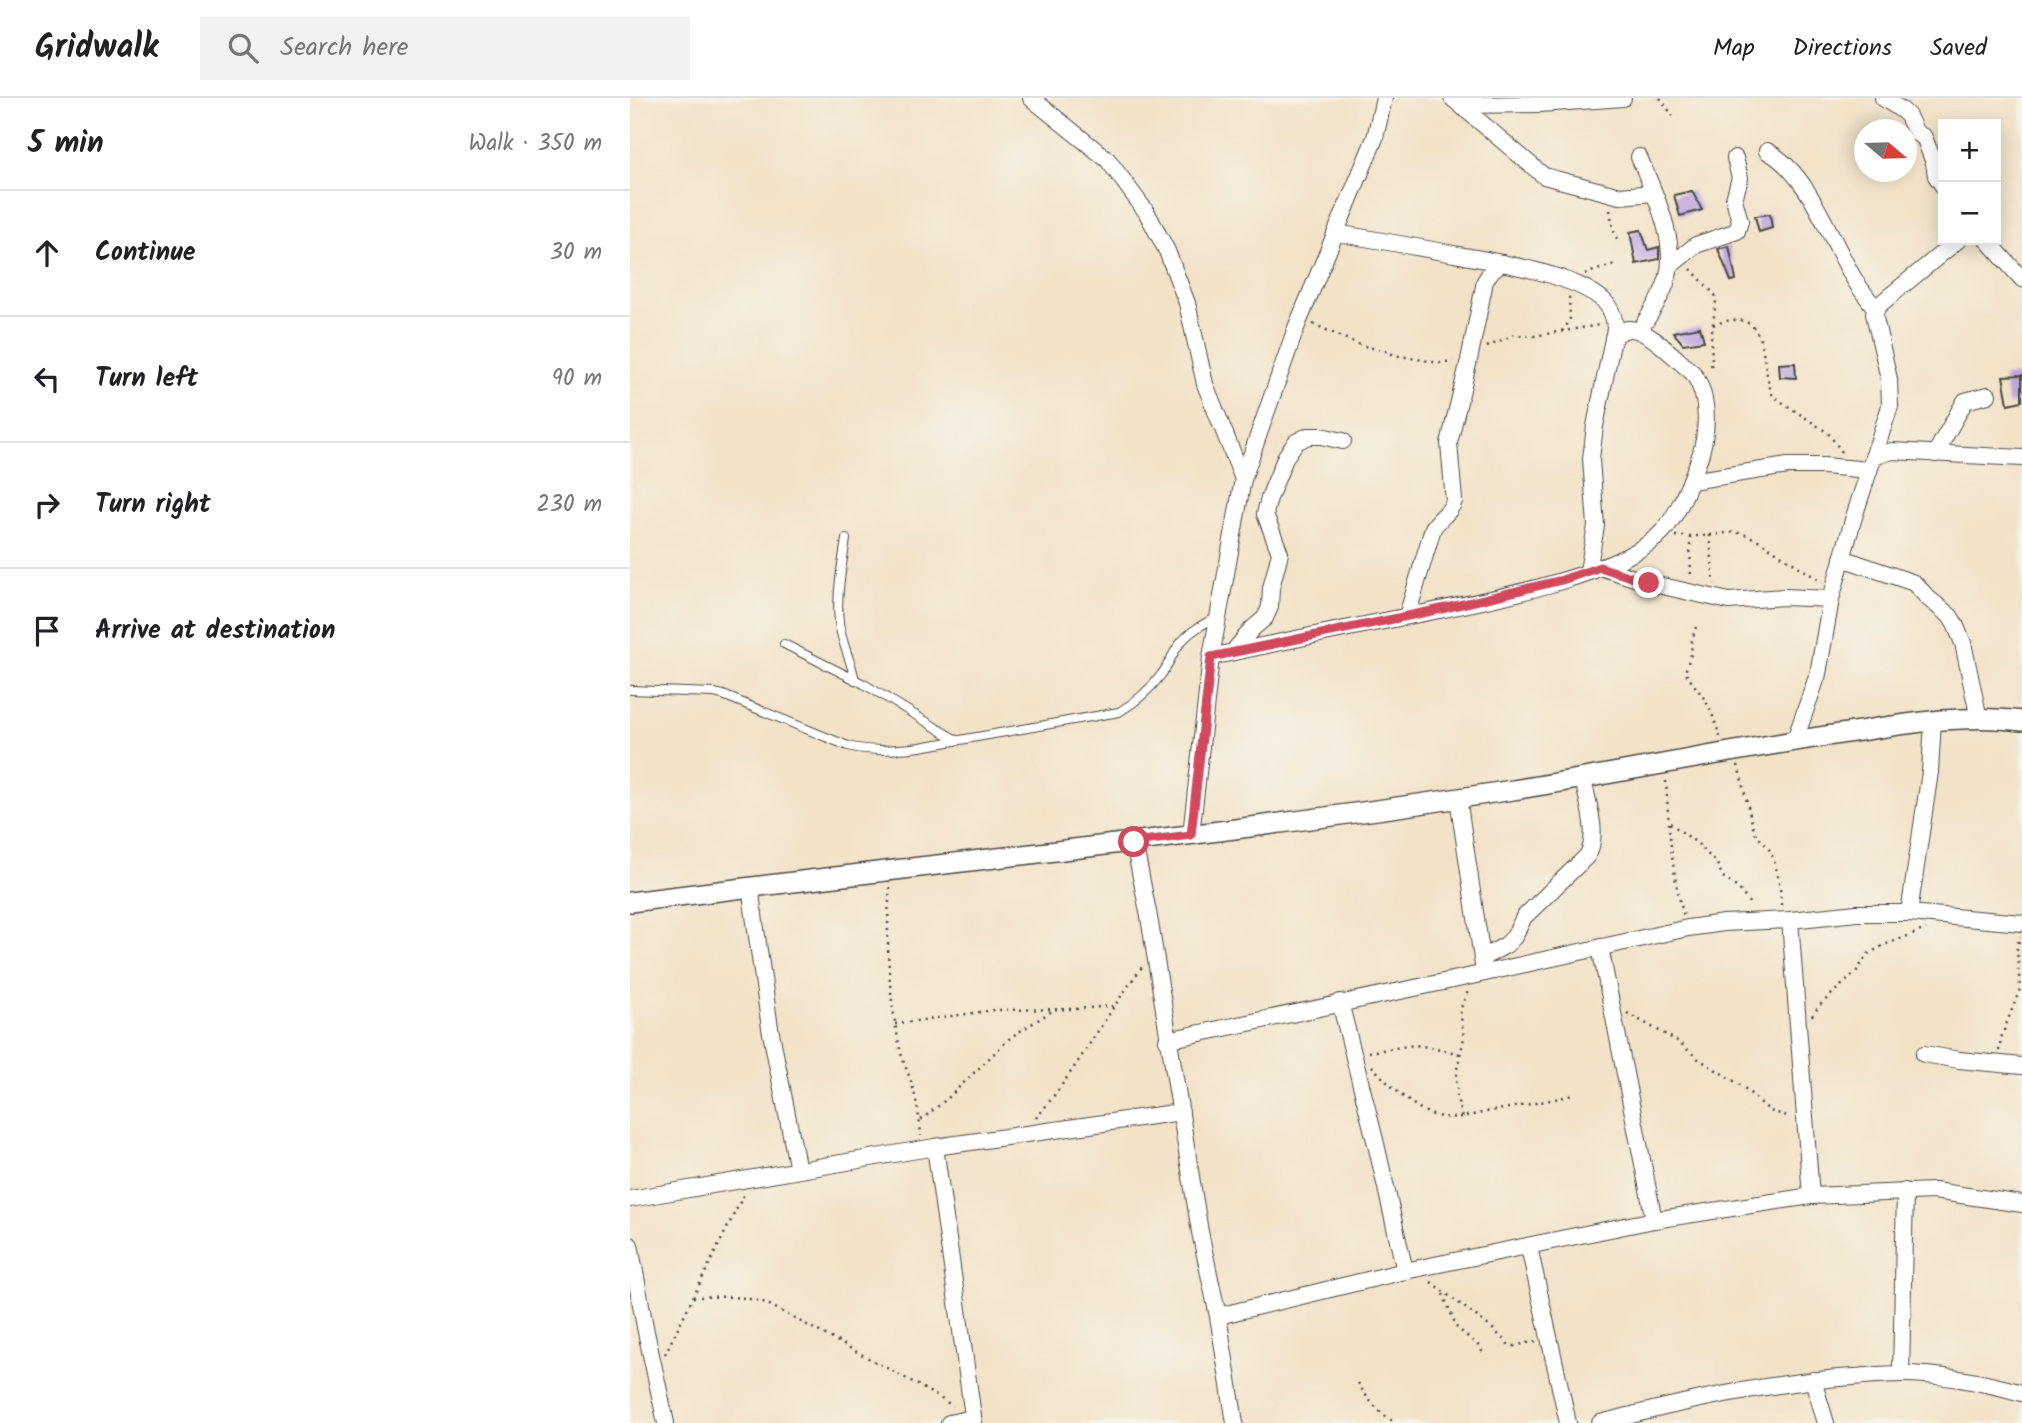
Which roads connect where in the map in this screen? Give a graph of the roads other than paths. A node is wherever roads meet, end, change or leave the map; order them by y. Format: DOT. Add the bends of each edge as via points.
graph roads {
  1 [pos="1031,98"];
  2 [pos="1384,98"];
  3 [pos="1623,98"];
  4 [pos="1883,98"];
  5 [pos="1458,102"];
  6 [pos="1767,151"];
  7 [pos="1639,157"];
  8 [pos="1735,158"];
  9 [pos="1940,182"];
  10 [pos="1653,193"];
  11 [pos="1336,233"];
  12 [pos="1952,245"];
  13 [pos="1991,245"];
  14 [pos="1675,261"];
  15 [pos="1502,263"];
  16 [pos="2022,279"];
  17 [pos="1876,309"];
  18 [pos="1640,331"];
  19 [pos="1614,334"];
  20 [pos="1988,395"];
  21 [pos="1343,441"];
  22 [pos="1934,454"];
  23 [pos="2022,458"];
  24 [pos="1871,463"];
  25 [pos="1243,479"];
  26 [pos="1691,481"];
  27 [pos="846,539"];
  28 [pos="1842,558"];
  29 [pos="1594,569"];
  30 [pos="1832,594"];
  31 [pos="1219,616"];
  32 [pos="1407,616"];
  33 [pos="784,643"];
  34 [pos="1233,652"];
  35 [pos="1211,657"];
  36 [pos="855,680"];
  37 [pos="630,690"];
  38 [pos="1979,719"];
  39 [pos="1933,720"];
  40 [pos="2022,721"];
  41 [pos="1795,740"];
  42 [pos="958,741"];
  43 [pos="1583,779"];
  44 [pos="1458,798"];
  45 [pos="1191,835"];
  46 [pos="1134,842"];
  47 [pos="750,887"];
  48 [pos="630,901"];
  49 [pos="1909,913"];
  50 [pos="1780,920"];
  51 [pos="2020,923"];
  52 [pos="1600,947"];
  53 [pos="1480,969"];
  54 [pos="1340,1002"];
  55 [pos="1167,1040"];
  56 [pos="1924,1054"];
  57 [pos="2022,1066"];
  58 [pos="1181,1112"];
  59 [pos="929,1148"];
  60 [pos="798,1170"];
  61 [pos="1905,1191"];
  62 [pos="1811,1196"];
  63 [pos="630,1199"];
  64 [pos="2022,1203"];
  65 [pos="1654,1220"];
  66 [pos="630,1245"];
  67 [pos="1529,1247"];
  68 [pos="1412,1270"];
  69 [pos="1218,1316"];
  70 [pos="1901,1374"];
  71 [pos="1813,1380"];
  72 [pos="2022,1393"];
  73 [pos="965,1421"];
  74 [pos="666,1423"];
  75 [pos="1235,1423"];
  76 [pos="1568,1423"];
  77 [pos="1601,1423"];
  78 [pos="1826,1423"];
  1 -- 25 [label="street" via="1108,160 1147,213 1187,303 1205,384"];
  2 -- 11 [label="street" via="1375,138"];
  3 -- 5 [label="street" via="1540,104"];
  4 -- 9 [label="street" via="1903,111 1916,133 1924,137"];
  5 -- 10 [label="street" via="1544,176 1620,196"];
  6 -- 17 [label="street" via="1796,175 1856,283"];
  7 -- 10 [label="street"];
  8 -- 14 [label="street" via="1740,178 1734,199 1739,229 1696,245"];
  10 -- 14 [label="street"];
  11 -- 15 [label="street"];
  11 -- 25 [label="street" via="1300,318"];
  12 -- 17 [label="street"];
  13 -- 16 [label="street"];
  14 -- 18 [label="street"];
  15 -- 19 [label="street" via="1557,277 1603,300 1614,318"];
  15 -- 32 [label="street" via="1485,281 1449,443 1454,501 1433,528"];
  17 -- 24 [label="street" via="1873,317 1890,392 1887,417"];
  18 -- 19 [label="street"];
  18 -- 26 [label="street" via="1697,379 1704,402 1705,434"];
  19 -- 29 [label="street" via="1591,458"];
  20 -- 22 [label="street" via="1965,401"];
  21 -- 34 [label="street" via="1308,436 1296,442 1286,456 1265,514 1280,553 1270,607"];
  22 -- 23 [label="street"];
  22 -- 24 [label="street" via="1892,451"];
  24 -- 26 [label="street" via="1849,468 1788,466"];
  24 -- 28 [label="street"];
  25 -- 31 [label="street"];
  26 -- 29 [label="street" via="1663,531 1631,554"];
  27 -- 36 [label="lane" via="838,620"];
  28 -- 30 [label="street"];
  28 -- 38 [label="street" via="1914,583 1950,616 1963,643"];
  29 -- 30 [label="street" via="1729,601"];
  29 -- 32 [label="street" via="1533,588"];
  30 -- 41 [label="street" via="1818,674"];
  31 -- 35 [label="street"];
  31 -- 42 [label="lane" via="1192,631 1160,677 1139,700 1119,712"];
  32 -- 34 [label="street"];
  33 -- 36 [label="lane"];
  34 -- 35 [label="street"];
  35 -- 45 [label="street"];
  36 -- 42 [label="lane"];
  37 -- 42 [label="lane" via="723,695 863,750"];
  38 -- 39 [label="street"];
  38 -- 40 [label="street"];
  39 -- 41 [label="street"];
  39 -- 49 [label="street"];
  41 -- 43 [label="street"];
  43 -- 44 [label="street"];
  43 -- 53 [label="street" via="1593,832 1591,849"];
  44 -- 45 [label="street"];
  44 -- 53 [label="street"];
  45 -- 46 [label="street"];
  46 -- 47 [label="street"];
  46 -- 55 [label="street"];
  47 -- 48 [label="street"];
  47 -- 60 [label="street" via="770,1028"];
  49 -- 50 [label="street"];
  49 -- 51 [label="street"];
  50 -- 52 [label="street" via="1688,928"];
  50 -- 62 [label="street" via="1799,1041"];
  52 -- 53 [label="street"];
  52 -- 65 [label="street"];
  53 -- 54 [label="street"];
  54 -- 55 [label="street"];
  54 -- 68 [label="street"];
  55 -- 58 [label="street"];
  56 -- 57 [label="street"];
  58 -- 59 [label="street"];
  58 -- 69 [label="street"];
  59 -- 60 [label="street"];
  59 -- 73 [label="street"];
  60 -- 63 [label="street"];
  61 -- 62 [label="street"];
  61 -- 64 [label="street"];
  61 -- 70 [label="street"];
  62 -- 65 [label="street"];
  65 -- 67 [label="street"];
  66 -- 74 [label="street"];
  67 -- 68 [label="street"];
  67 -- 76 [label="street"];
  68 -- 69 [label="street"];
  69 -- 75 [label="street"];
  70 -- 71 [label="street"];
  70 -- 72 [label="street"];
  71 -- 77 [label="street" via="1692,1399"];
  71 -- 78 [label="street"];
}
